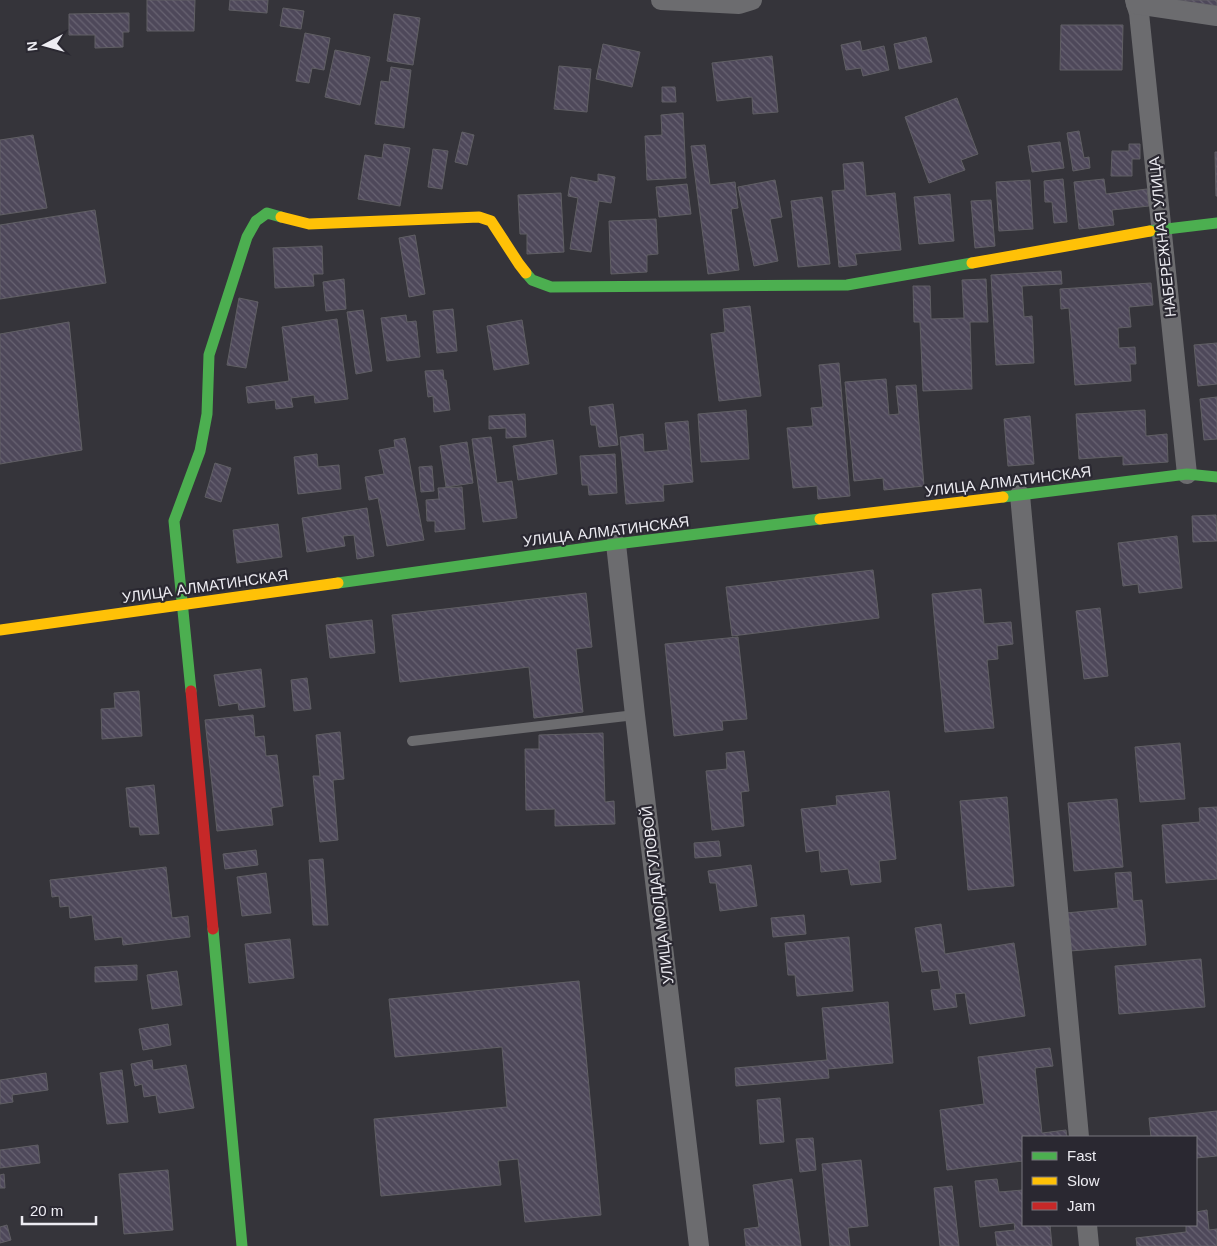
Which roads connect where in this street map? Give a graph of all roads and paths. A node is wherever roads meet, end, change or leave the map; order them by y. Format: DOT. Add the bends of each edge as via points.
graph roads {
  1 [pos="661,0"];
  2 [pos="752,0"];
  3 [pos="1135,2"];
  4 [pos="1217,16"];
  5 [pos="1217,223"];
  6 [pos="1161,229"];
  7 [pos="1187,474"];
  8 [pos="1217,477"];
  9 [pos="1020,495"];
  10 [pos="616,544"];
  11 [pos="183,605"];
  12 [pos="0,630"];
  13 [pos="635,715"];
  14 [pos="412,741"];
  15 [pos="1079,1136"];
  16 [pos="1087,1226"];
  17 [pos="242,1246"];
  18 [pos="699,1246"];
  19 [pos="1089,1246"];
  1 -- 2 [label="street" via="739,4"];
  3 -- 4 [label="street"];
  3 -- 6 [label="street, НАБЕРЕЖНАЯ УЛИЦА"];
  5 -- 6 [label="street"];
  6 -- 7 [label="street, НАБЕРЕЖНАЯ УЛИЦА"];
  6 -- 11 [label="street" via="847,285 551,287 532,280 491,221 479,217 309,224 267,213 256,221 247,237 209,355 207,414 200,450 174,522"];
  7 -- 8 [label="street, УЛИЦА АЛМАТИНСКАЯ"];
  7 -- 9 [label="street, УЛИЦА АЛМАТИНСКАЯ"];
  9 -- 10 [label="street, УЛИЦА АЛМАТИНСКАЯ"];
  9 -- 15 [label="street"];
  10 -- 11 [label="street, УЛИЦА АЛМАТИНСКАЯ"];
  10 -- 13 [label="street, УЛИЦА МОЛДАГУЛОВОЙ"];
  11 -- 12 [label="street, УЛИЦА АЛМАТИНСКАЯ"];
  11 -- 17 [label="street"];
  13 -- 14 [label="lane"];
  13 -- 18 [label="street, УЛИЦА МОЛДАГУЛОВОЙ"];
  16 -- 19 [label="street"];
}
